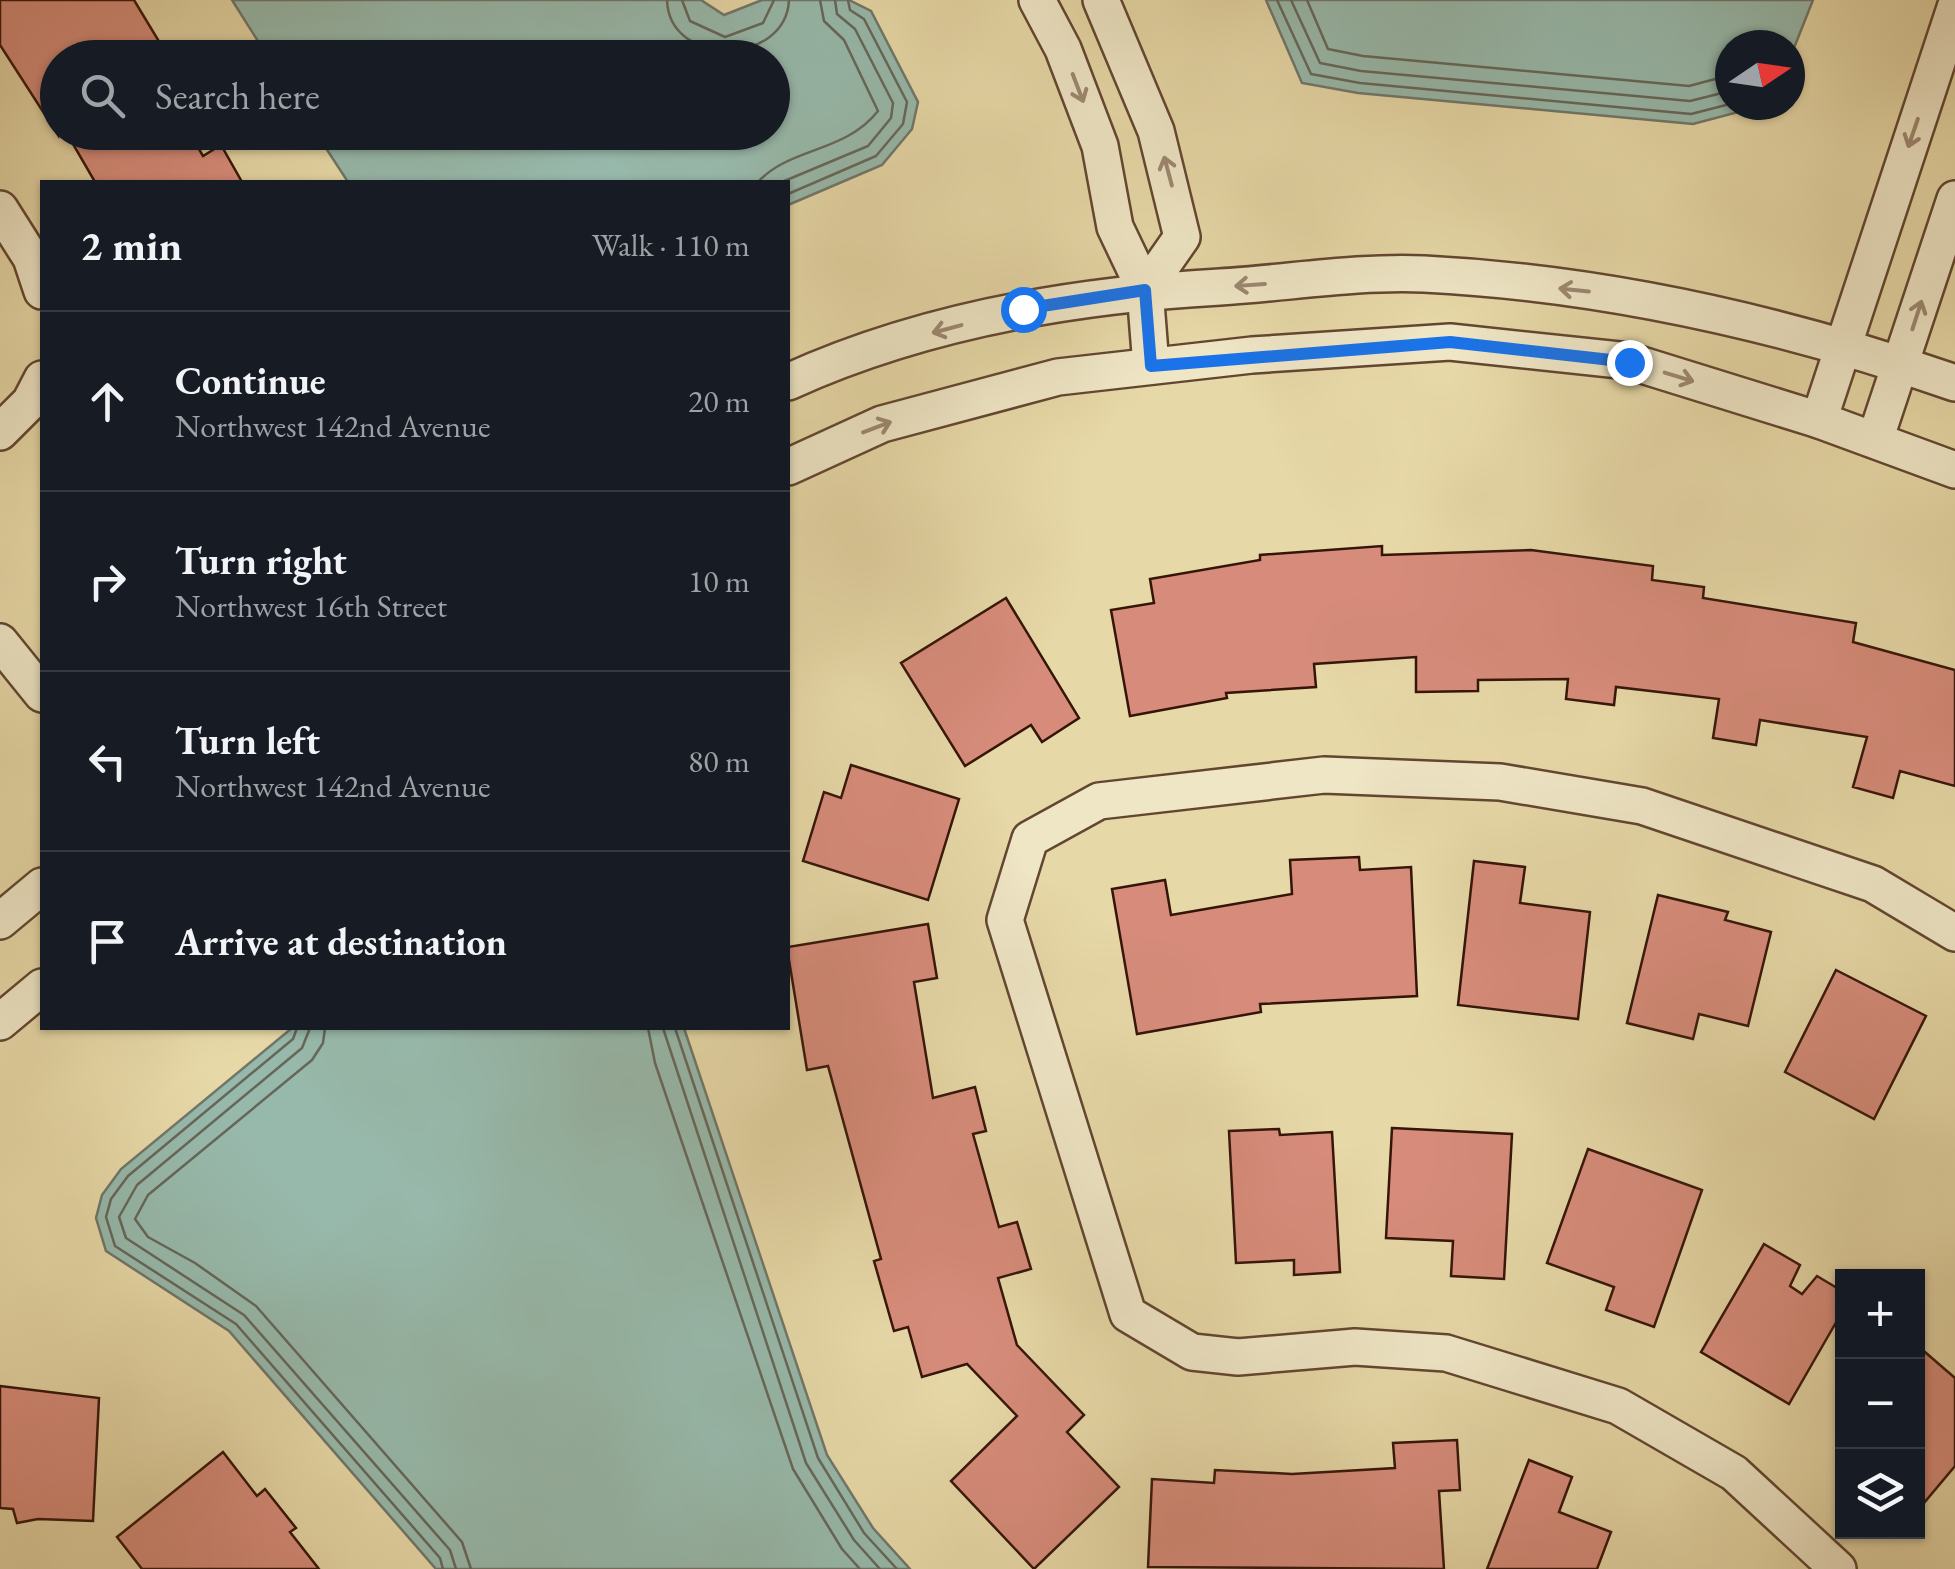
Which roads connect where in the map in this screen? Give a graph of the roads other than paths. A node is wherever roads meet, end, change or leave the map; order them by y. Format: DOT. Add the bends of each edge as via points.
graph roads {
  1 [pos="1037,0"];
  2 [pos="1101,0"];
  3 [pos="1955,8"];
  4 [pos="1955,198"];
  5 [pos="0,209"];
  6 [pos="40,284"];
  7 [pos="1145,290"];
  8 [pos="1841,344"];
  9 [pos="1900,364"];
  10 [pos="1151,366"];
  11 [pos="790,381"];
  12 [pos="40,383"];
  13 [pos="1955,383"];
  14 [pos="1819,420"];
  15 [pos="0,432"];
  16 [pos="1874,440"];
  17 [pos="790,466"];
  18 [pos="1955,470"];
  19 [pos="0,642"];
  20 [pos="40,692"];
  21 [pos="40,888"];
  22 [pos="0,921"];
  23 [pos="1955,933"];
  24 [pos="40,989"];
  25 [pos="0,1022"];
  26 [pos="1838,1569"];
  1 -- 7 [label="street, one-way" via="1100,146 1114,226"];
  7 -- 2 [label="street, one-way" via="1182,236 1156,131"];
  3 -- 8 [label="street, one-way"];
  9 -- 4 [label="street, one-way"];
  5 -- 6 [label="street"];
  8 -- 7 [label="street, one-way" via="1609,294 1421,274"];
  7 -- 10 [label="street"];
  7 -- 11 [label="street, one-way" via="1023,309 842,358"];
  8 -- 9 [label="street"];
  8 -- 14 [label="street"];
  9 -- 13 [label="street"];
  9 -- 16 [label="street"];
  10 -- 14 [label="street, one-way" via="1450,342 1629,362"];
  17 -- 10 [label="street, one-way" via="882,424 1058,376"];
  12 -- 15 [label="street"];
  14 -- 16 [label="street"];
  16 -- 18 [label="street"];
  19 -- 20 [label="street"];
  21 -- 22 [label="street"];
  23 -- 26 [label="street" via="1873,884 1642,806 1500,782 1324,775 1099,801 1030,839 1005,920 1128,1314 1192,1352 1238,1356 1355,1347 1446,1353 1618,1406 1734,1473"];
  24 -- 25 [label="street"];
}
